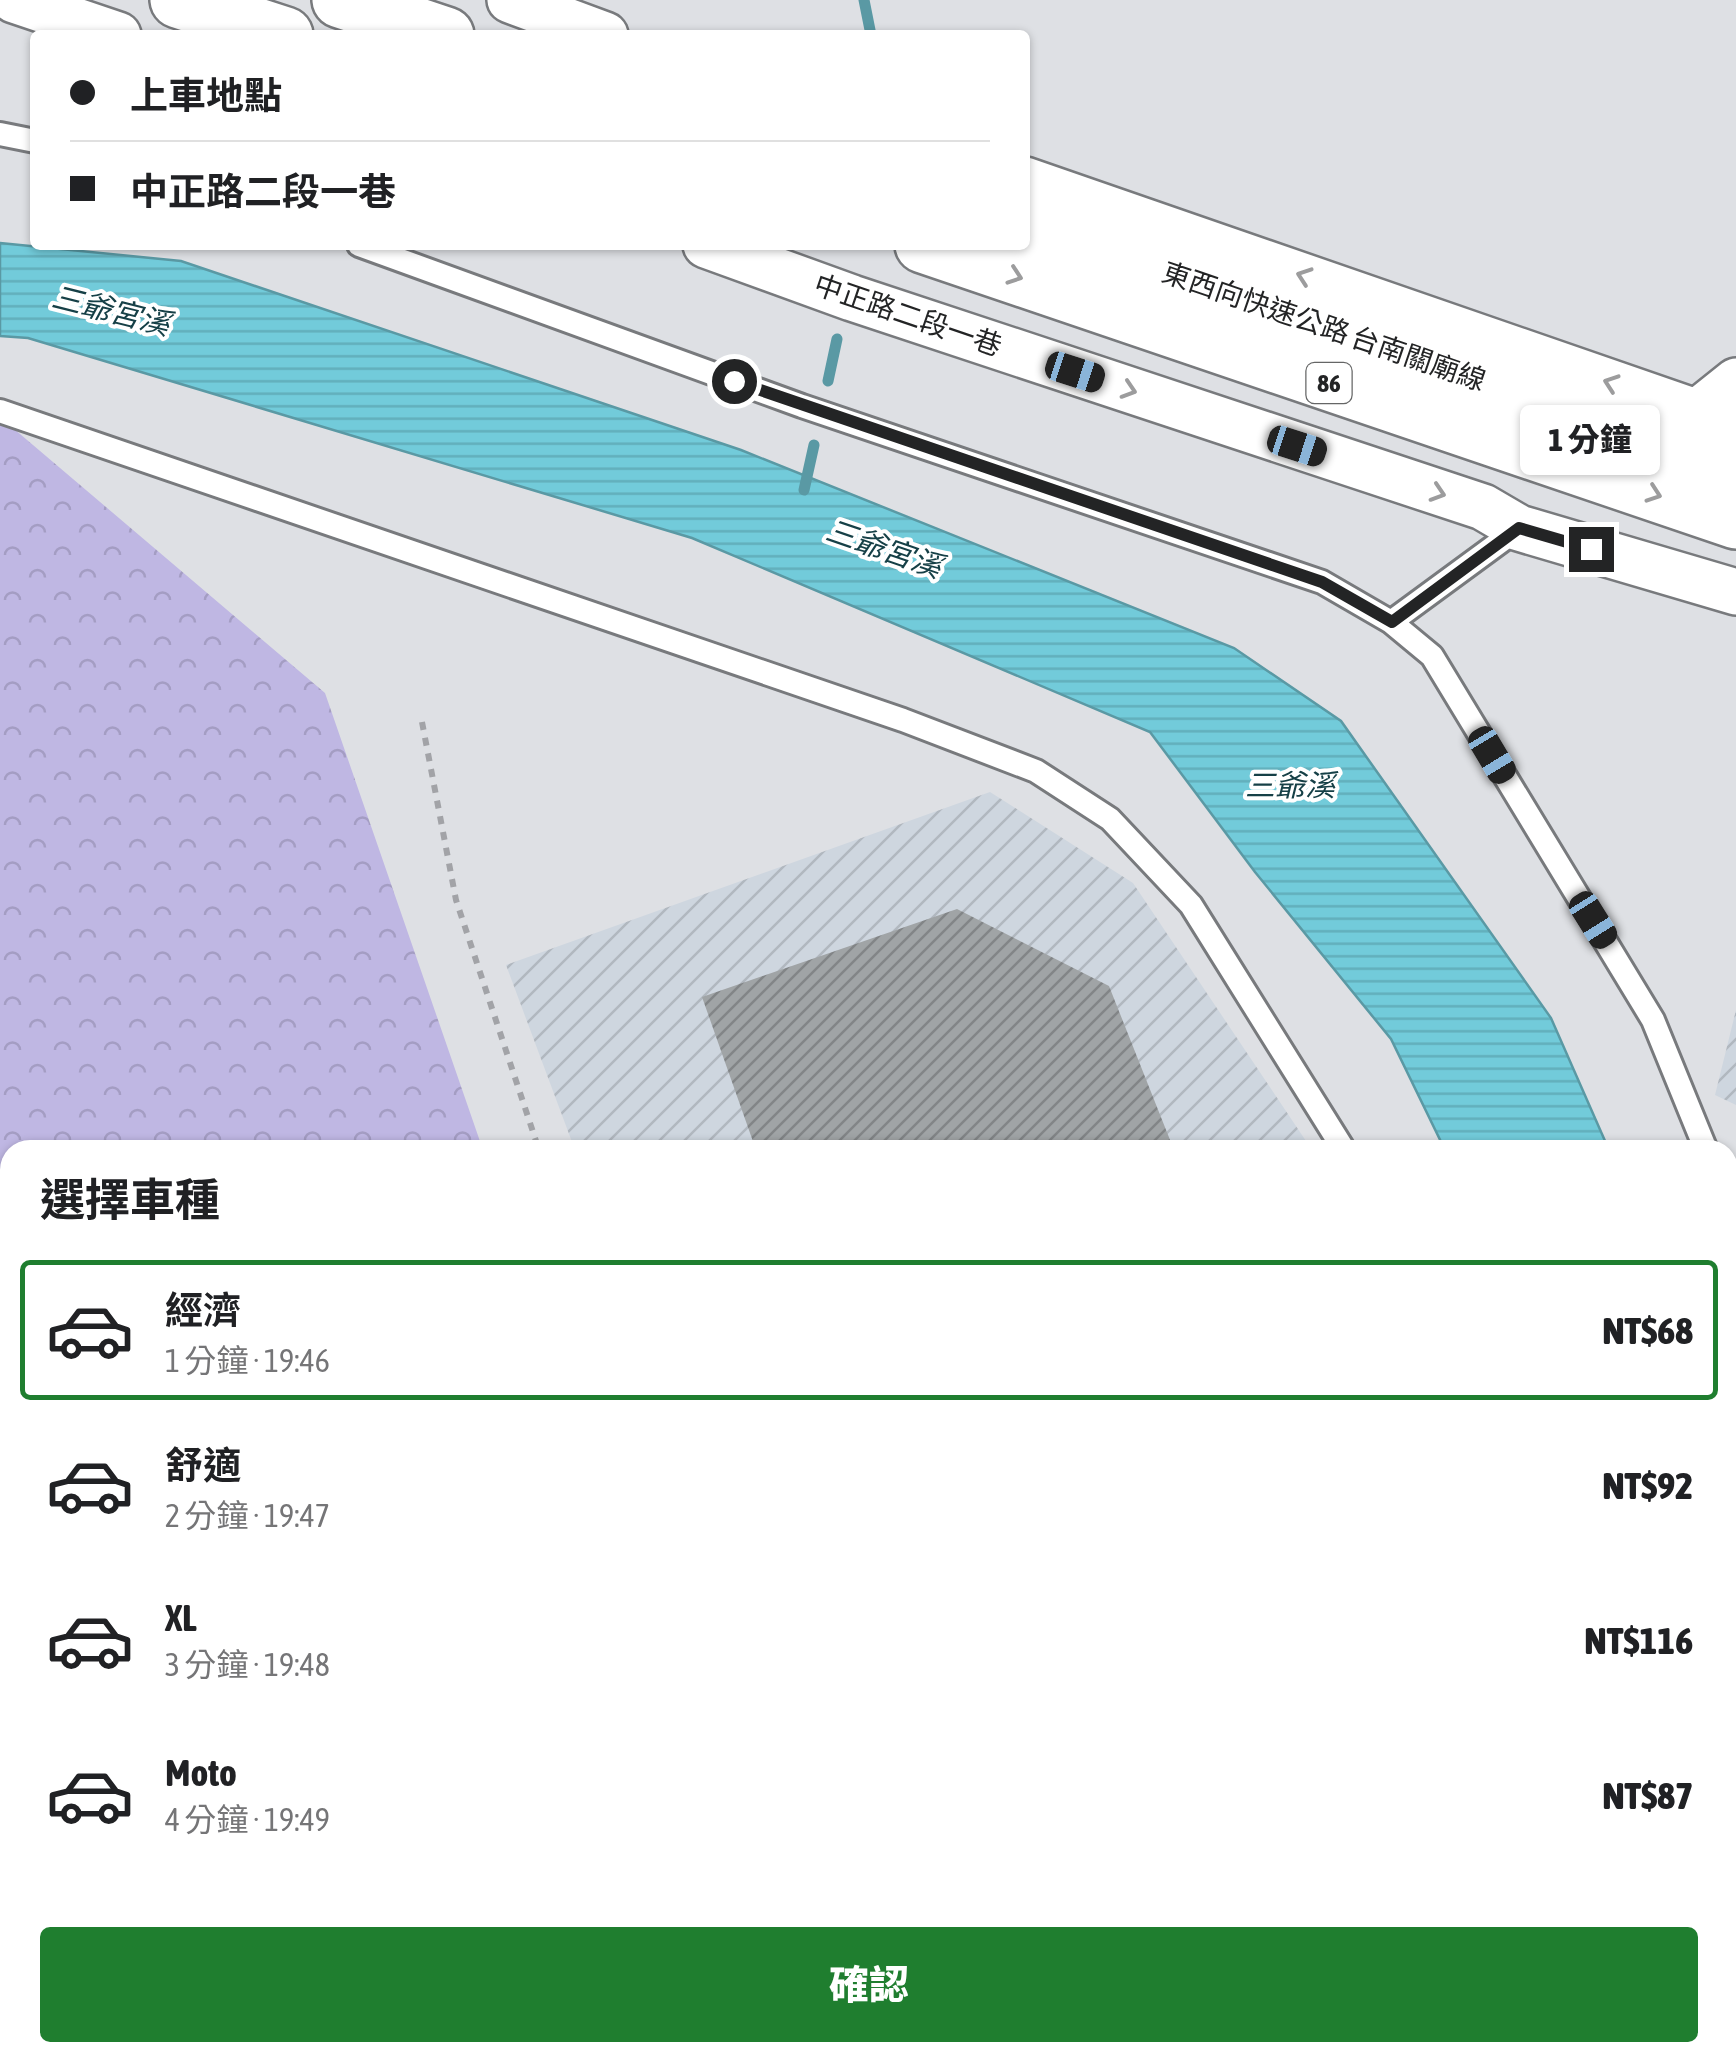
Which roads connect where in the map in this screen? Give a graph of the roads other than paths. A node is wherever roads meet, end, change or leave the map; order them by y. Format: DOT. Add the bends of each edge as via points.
graph roads {
  1 [pos="14,0"];
  2 [pos="178,0"];
  3 [pos="340,0"];
  4 [pos="510,0"];
  5 [pos="103,30"];
  6 [pos="269,30"];
  7 [pos="431,30"];
  8 [pos="591,30"];
  9 [pos="0,134"];
  10 [pos="30,141"];
  11 [pos="1030,182"];
  12 [pos="1030,228"];
  13 [pos="373,250"];
  14 [pos="720,250"];
  15 [pos="938,250"];
  16 [pos="1736,380"];
  17 [pos="0,410"];
  18 [pos="1716,420"];
  19 [pos="1736,466"];
  20 [pos="1736,521"];
  21 [pos="1519,528"];
  22 [pos="1736,592"];
  23 [pos="1392,622"];
  24 [pos="1338,1140"];
  25 [pos="1702,1140"];
  1 -- 5 [label="street"];
  2 -- 6 [label="highway"];
  3 -- 7 [label="highway"];
  4 -- 8 [label="street"];
  9 -- 10 [label="lane"];
  18 -- 11 [label="street, one-way"];
  12 -- 19 [label="highway, 東西向快速公路 台南關廟線 / 86"];
  13 -- 23 [label="lane" via="802,406 1322,582"];
  14 -- 21 [label="street, 中正路二段一巷, one-way" via="1483,508"];
  15 -- 20 [label="highway, 東西向快速公路 台南關廟線 / 86, one-way"];
  16 -- 18 [label="street"];
  17 -- 24 [label="lane" via="1036,771 1110,819 1191,905"];
  21 -- 22 [label="street, 中正路二段一巷"];
  21 -- 23 [label="lane"];
  23 -- 25 [label="lane" via="1432,656 1653,1020"];
}
